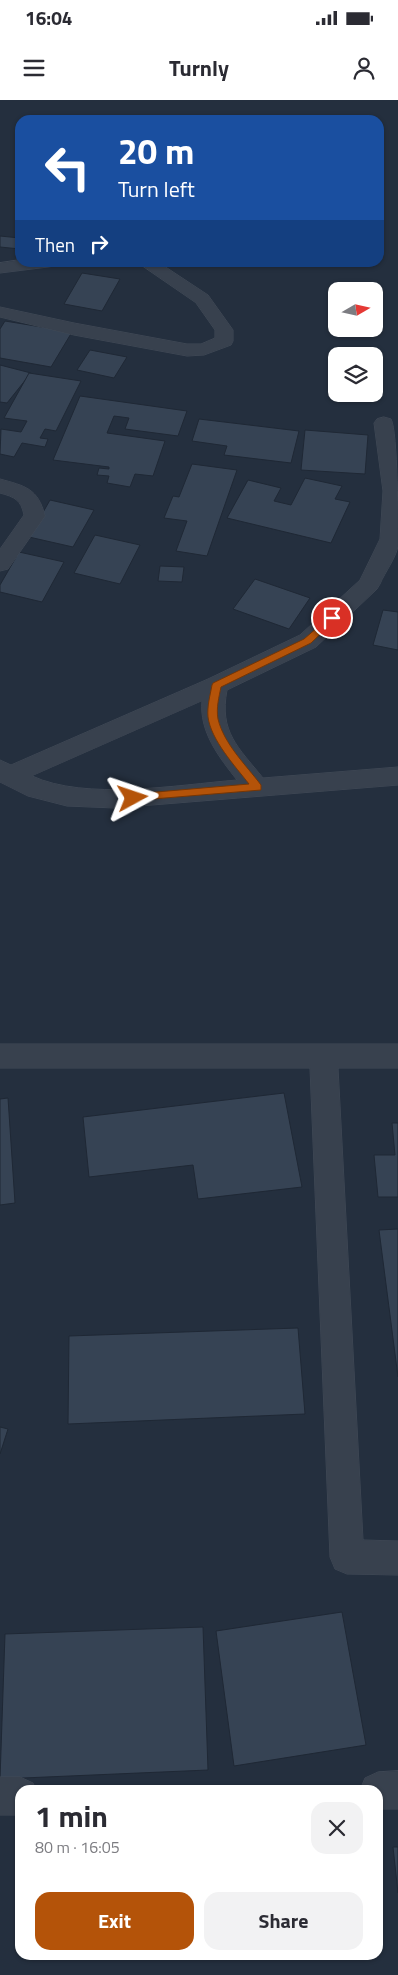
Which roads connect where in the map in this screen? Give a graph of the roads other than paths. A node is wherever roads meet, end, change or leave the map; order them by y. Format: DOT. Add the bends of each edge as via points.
graph roads {
  1 [pos="15,266"];
  2 [pos="153,267"];
  3 [pos="0,268"];
  4 [pos="0,312"];
  5 [pos="384,424"];
  6 [pos="0,486"];
  7 [pos="0,564"];
  8 [pos="216,685"];
  9 [pos="4,772"];
  10 [pos="398,776"];
  11 [pos="257,788"];
  12 [pos="0,1056"];
  13 [pos="322,1056"];
  14 [pos="398,1056"];
  15 [pos="398,1558"];
  16 [pos="398,1790"];
  17 [pos="383,1791"];
  18 [pos="0,1796"];
  19 [pos="15,1796"];
  1 -- 3 [label="street"];
  2 -- 4 [label="street" via="202,299 224,330 224,342 204,349 187,350"];
  5 -- 8 [label="street" via="393,491 392,539 369,584 308,641"];
  6 -- 7 [label="street" via="21,491 32,501 35,516"];
  8 -- 9 [label="street"];
  8 -- 11 [label="street" via="213,719 225,745"];
  9 -- 11 [label="street" via="37,790 67,797 115,799"];
  10 -- 11 [label="street"];
  12 -- 13 [label="street"];
  13 -- 14 [label="street"];
  13 -- 15 [label="street" via="347,1557"];
  16 -- 17 [label="street"];
  18 -- 19 [label="street"];
}
